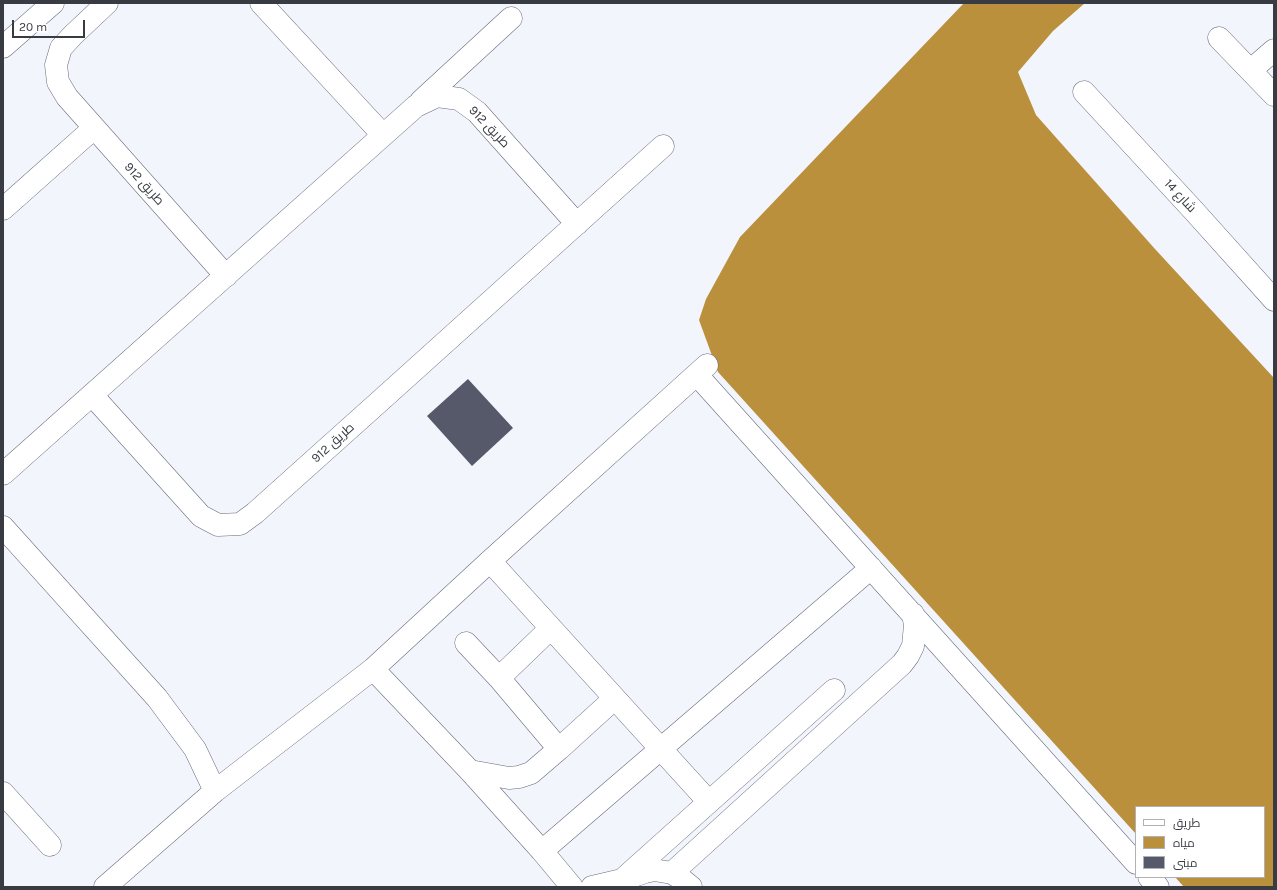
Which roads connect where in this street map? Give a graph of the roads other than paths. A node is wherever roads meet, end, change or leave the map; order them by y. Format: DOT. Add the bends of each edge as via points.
graph roads {
  1 [pos="53,3"];
  2 [pos="107,3"];
  3 [pos="261,3"];
  4 [pos="511,18"];
  5 [pos="1219,38"];
  6 [pos="3,47"];
  7 [pos="1274,50"];
  8 [pos="1252,70"];
  9 [pos="1084,92"];
  10 [pos="1274,95"];
  11 [pos="416,106"];
  12 [pos="94,128"];
  13 [pos="383,135"];
  14 [pos="663,146"];
  15 [pos="3,209"];
  16 [pos="577,224"];
  17 [pos="226,276"];
  18 [pos="1274,300"];
  19 [pos="92,395"];
  20 [pos="3,474"];
  21 [pos="3,527"];
  22 [pos="490,561"];
  23 [pos="871,568"];
  24 [pos="913,614"];
  25 [pos="551,628"];
  26 [pos="466,643"];
  27 [pos="373,669"];
  28 [pos="499,678"];
  29 [pos="834,690"];
  30 [pos="614,699"];
  31 [pos="559,750"];
  32 [pos="661,750"];
  33 [pos="470,771"];
  34 [pos="215,791"];
  35 [pos="3,793"];
  36 [pos="709,802"];
  37 [pos="50,845"];
  38 [pos="542,851"];
  39 [pos="1135,862"];
  40 [pos="672,873"];
  41 [pos="1150,878"];
  42 [pos="622,880"];
  43 [pos="105,887"];
  44 [pos="572,887"];
  45 [pos="592,887"];
  46 [pos="691,887"];
  47 [pos="1158,887"];
  1 -- 6 [label="street"];
  2 -- 12 [label="street, طريق 912" via="61,48 56,65 58,82 67,97"];
  3 -- 13 [label="street"];
  4 -- 11 [label="street"];
  5 -- 8 [label="street"];
  7 -- 8 [label="street"];
  8 -- 10 [label="street"];
  9 -- 18 [label="street, شارع 14"];
  11 -- 13 [label="street, طريق 912"];
  11 -- 16 [label="street, طريق 912" via="437,96 459,99 477,112"];
  12 -- 15 [label="street"];
  12 -- 17 [label="street, طريق 912"];
  13 -- 17 [label="street, طريق 912"];
  14 -- 16 [label="street, طريق 912"];
  16 -- 19 [label="street, طريق 912" via="240,524 218,525 201,516"];
  17 -- 19 [label="street, طريق 912"];
  19 -- 20 [label="street, طريق 912"];
  21 -- 34 [label="street" via="157,698 195,749"];
  22 -- 23 [label="street" via="702,370"];
  22 -- 25 [label="street"];
  22 -- 27 [label="street"];
  23 -- 24 [label="street"];
  23 -- 32 [label="street"];
  24 -- 39 [label="street"];
  24 -- 40 [label="street" via="913,646 902,664"];
  25 -- 28 [label="street"];
  25 -- 30 [label="street"];
  26 -- 28 [label="street"];
  27 -- 33 [label="street"];
  27 -- 34 [label="street"];
  28 -- 31 [label="street"];
  29 -- 36 [label="street"];
  30 -- 31 [label="street"];
  30 -- 32 [label="street"];
  31 -- 33 [label="street" via="531,773 519,777 509,778"];
  32 -- 36 [label="street"];
  32 -- 38 [label="street"];
  33 -- 38 [label="street"];
  34 -- 43 [label="street"];
  35 -- 37 [label="street"];
  36 -- 42 [label="street"];
  38 -- 44 [label="street"];
  40 -- 42 [label="street" via="654,870"];
  40 -- 46 [label="street"];
  41 -- 47 [label="street"];
  42 -- 45 [label="street"];
}
